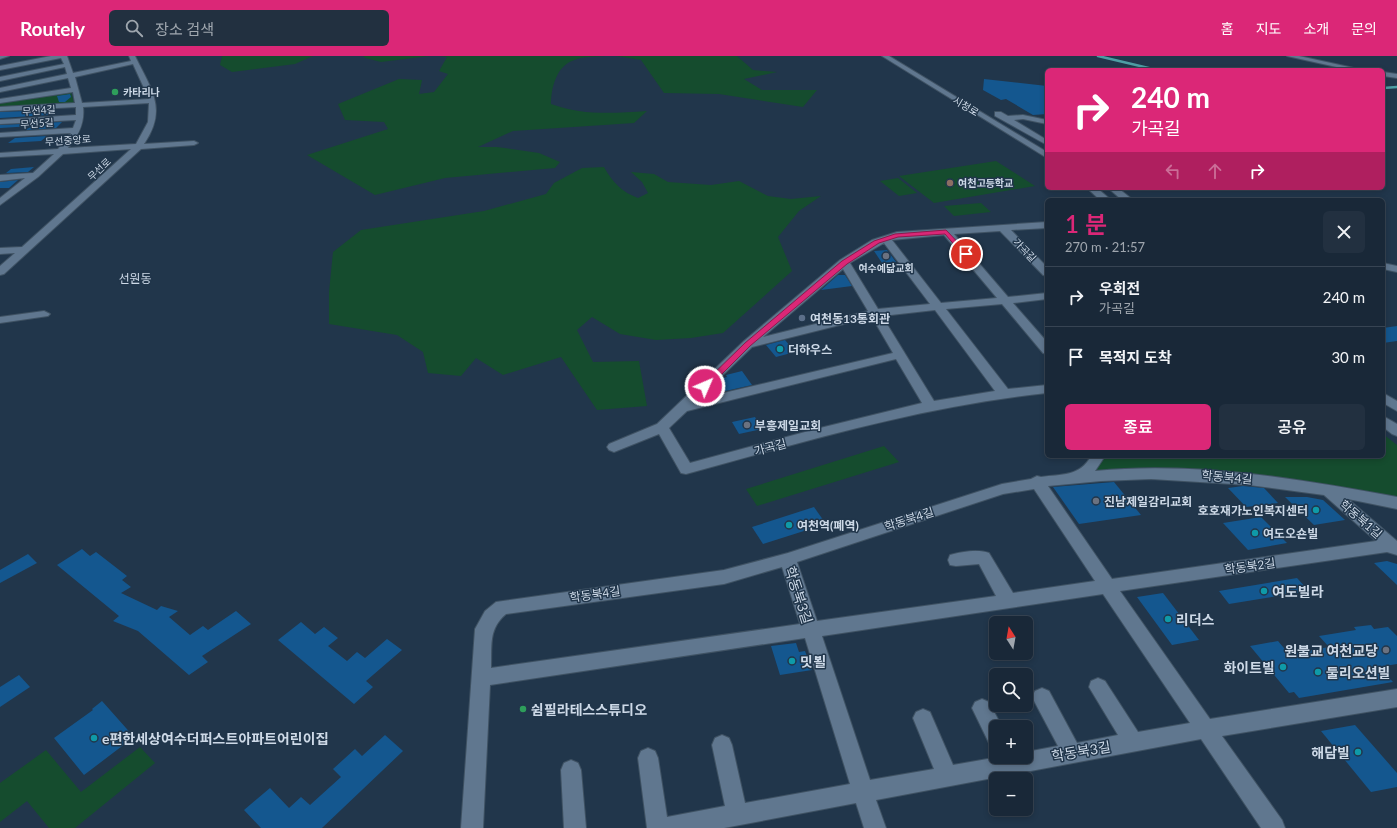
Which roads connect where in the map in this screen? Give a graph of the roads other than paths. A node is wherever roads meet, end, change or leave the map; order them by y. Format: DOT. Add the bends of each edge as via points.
graph roads {
  1 [pos="6,56"];
  2 [pos="60,56"];
  3 [pos="64,56"];
  4 [pos="884,56"];
  5 [pos="1290,56"];
  6 [pos="0,57"];
  7 [pos="134,59"];
  8 [pos="67,65"];
  9 [pos="0,68"];
  10 [pos="1350,68"];
  11 [pos="1385,74"];
  12 [pos="71,75"];
  13 [pos="1397,76"];
  14 [pos="0,79"];
  15 [pos="0,90"];
  16 [pos="74,90"];
  17 [pos="0,101"];
  18 [pos="154,101"];
  19 [pos="79,106"];
  20 [pos="0,109"];
  21 [pos="992,110"];
  22 [pos="80,117"];
  23 [pos="1006,119"];
  24 [pos="991,121"];
  25 [pos="0,122"];
  26 [pos="1045,122"];
  27 [pos="75,130"];
  28 [pos="0,135"];
  29 [pos="1045,142"];
  30 [pos="194,143"];
  31 [pos="138,147"];
  32 [pos="60,152"];
  33 [pos="0,155"];
  34 [pos="1045,155"];
  35 [pos="34,175"];
  36 [pos="0,178"];
  37 [pos="1094,190"];
  38 [pos="1115,190"];
  39 [pos="1104,198"];
  40 [pos="1125,198"];
  41 [pos="0,202"];
  42 [pos="1045,225"];
  43 [pos="1003,228"];
  44 [pos="946,232"];
  45 [pos="886,238"];
  46 [pos="23,250"];
  47 [pos="0,251"];
  48 [pos="844,262"];
  49 [pos="1385,266"];
  50 [pos="1397,269"];
  51 [pos="1045,271"];
  52 [pos="0,272"];
  53 [pos="1045,296"];
  54 [pos="1005,300"];
  55 [pos="939,305"];
  56 [pos="875,313"];
  57 [pos="44,314"];
  58 [pos="0,320"];
  59 [pos="748,344"];
  60 [pos="1045,348"];
  61 [pos="899,355"];
  62 [pos="1045,389"];
  63 [pos="1003,392"];
  64 [pos="1385,399"];
  65 [pos="930,405"];
  66 [pos="684,407"];
  67 [pos="1397,408"];
  68 [pos="1385,422"];
  69 [pos="662,427"];
  70 [pos="1397,431"];
  71 [pos="614,447"];
  72 [pos="1097,458"];
  73 [pos="1081,476"];
  74 [pos="1037,481"];
  75 [pos="1325,488"];
  76 [pos="1397,503"];
  77 [pos="1394,548"];
  78 [pos="788,559"];
  79 [pos="956,560"];
  80 [pos="1108,587"];
  81 [pos="1009,602"];
  82 [pos="811,631"];
  83 [pos="481,678"];
  84 [pos="1098,687"];
  85 [pos="1042,697"];
  86 [pos="1397,698"];
  87 [pos="982,708"];
  88 [pos="923,718"];
  89 [pos="989,722"];
  90 [pos="1206,728"];
  91 [pos="1133,742"];
  92 [pos="722,745"];
  93 [pos="1072,753"];
  94 [pos="1033,757"];
  95 [pos="648,758"];
  96 [pos="992,764"];
  97 [pos="571,770"];
  98 [pos="947,775"];
  99 [pos="863,790"];
  100 [pos="737,814"];
  101 [pos="472,828"];
  102 [pos="575,828"];
  103 [pos="658,828"];
  104 [pos="665,828"];
  105 [pos="875,828"];
  106 [pos="1274,828"];
  1 -- 6 [label="street"];
  2 -- 9 [label="street"];
  3 -- 8 [label="street"];
  4 -- 24 [label="street, 시청로"];
  5 -- 10 [label="street"];
  7 -- 12 [label="street"];
  7 -- 18 [label="street"];
  8 -- 12 [label="street"];
  8 -- 14 [label="street"];
  11 -- 13 [label="street"];
  12 -- 15 [label="street"];
  12 -- 16 [label="street"];
  16 -- 17 [label="street, 무선4길"];
  16 -- 19 [label="street"];
  18 -- 19 [label="street, 무선4길"];
  18 -- 31 [label="street, 무선로" via="150,127"];
  19 -- 20 [label="street, 무선4길"];
  19 -- 22 [label="street"];
  21 -- 23 [label="street, 시청로"];
  22 -- 25 [label="street, 무선4길"];
  22 -- 27 [label="street"];
  23 -- 24 [label="street"];
  23 -- 26 [label="street" via="1023,117"];
  23 -- 29 [label="street, 시청로"];
  24 -- 34 [label="street, 시청로"];
  27 -- 28 [label="street, 무선5길"];
  27 -- 32 [label="street"];
  30 -- 31 [label="street, 무선중앙로"];
  31 -- 32 [label="street, 무선중앙로"];
  31 -- 46 [label="street, 무선로"];
  32 -- 33 [label="street, 무선중앙로"];
  32 -- 35 [label="street"];
  35 -- 36 [label="street"];
  35 -- 41 [label="street"];
  37 -- 39 [label="street"];
  38 -- 40 [label="street"];
  42 -- 43 [label="street, 가곡길"];
  43 -- 44 [label="street, 가곡길"];
  43 -- 51 [label="street, 가곡길"];
  44 -- 45 [label="street, 가곡길"];
  44 -- 54 [label="street"];
  45 -- 48 [label="street, 가곡길"];
  45 -- 55 [label="street"];
  46 -- 47 [label="street"];
  46 -- 52 [label="street, 무선로"];
  48 -- 56 [label="street"];
  48 -- 59 [label="street, 가곡길"];
  49 -- 50 [label="street"];
  53 -- 54 [label="street"];
  54 -- 55 [label="street"];
  54 -- 60 [label="street"];
  55 -- 56 [label="street"];
  55 -- 63 [label="street"];
  56 -- 59 [label="street"];
  56 -- 61 [label="street"];
  57 -- 58 [label="street"];
  59 -- 66 [label="street, 가곡길"];
  61 -- 65 [label="street"];
  61 -- 66 [label="street, 가곡길"];
  62 -- 63 [label="street, 가곡길"];
  63 -- 65 [label="street, 가곡길"];
  64 -- 67 [label="street"];
  65 -- 69 [label="street, 가곡길" via="686,469"];
  66 -- 69 [label="street, 가곡길"];
  68 -- 70 [label="street"];
  69 -- 71 [label="street"];
  72 -- 73 [label="street"];
  73 -- 74 [label="street, 학동북4길"];
  73 -- 75 [label="street, 학동북4길" via="1183,473"];
  74 -- 78 [label="street, 학동북4길" via="1002,489"];
  74 -- 80 [label="street"];
  75 -- 76 [label="street, 학동북4길"];
  75 -- 77 [label="street, 학동북1길"];
  77 -- 80 [label="street, 학동북2길"];
  78 -- 82 [label="street, 학동북3길"];
  78 -- 83 [label="street, 학동북4길" via="724,576 502,607 485,625"];
  79 -- 81 [label="street" via="983,557"];
  80 -- 81 [label="street, 학동북3길"];
  80 -- 90 [label="street"];
  81 -- 82 [label="street, 학동북3길"];
  82 -- 83 [label="street"];
  82 -- 99 [label="street, 학동북3길"];
  83 -- 101 [label="street, 학동북4길"];
  84 -- 91 [label="street"];
  85 -- 93 [label="street"];
  86 -- 90 [label="street"];
  87 -- 89 [label="street"];
  88 -- 98 [label="street"];
  90 -- 91 [label="street, 학동북3길"];
  90 -- 106 [label="street"];
  91 -- 93 [label="street, 학동북3길"];
  92 -- 100 [label="street"];
  93 -- 94 [label="street, 학동북3길"];
  95 -- 103 [label="street"];
  96 -- 98 [label="street, 학동북3길"];
  97 -- 102 [label="street"];
  98 -- 99 [label="street, 학동북3길"];
  99 -- 100 [label="street"];
  99 -- 105 [label="street, 학동북3길"];
  100 -- 104 [label="street"];
}
